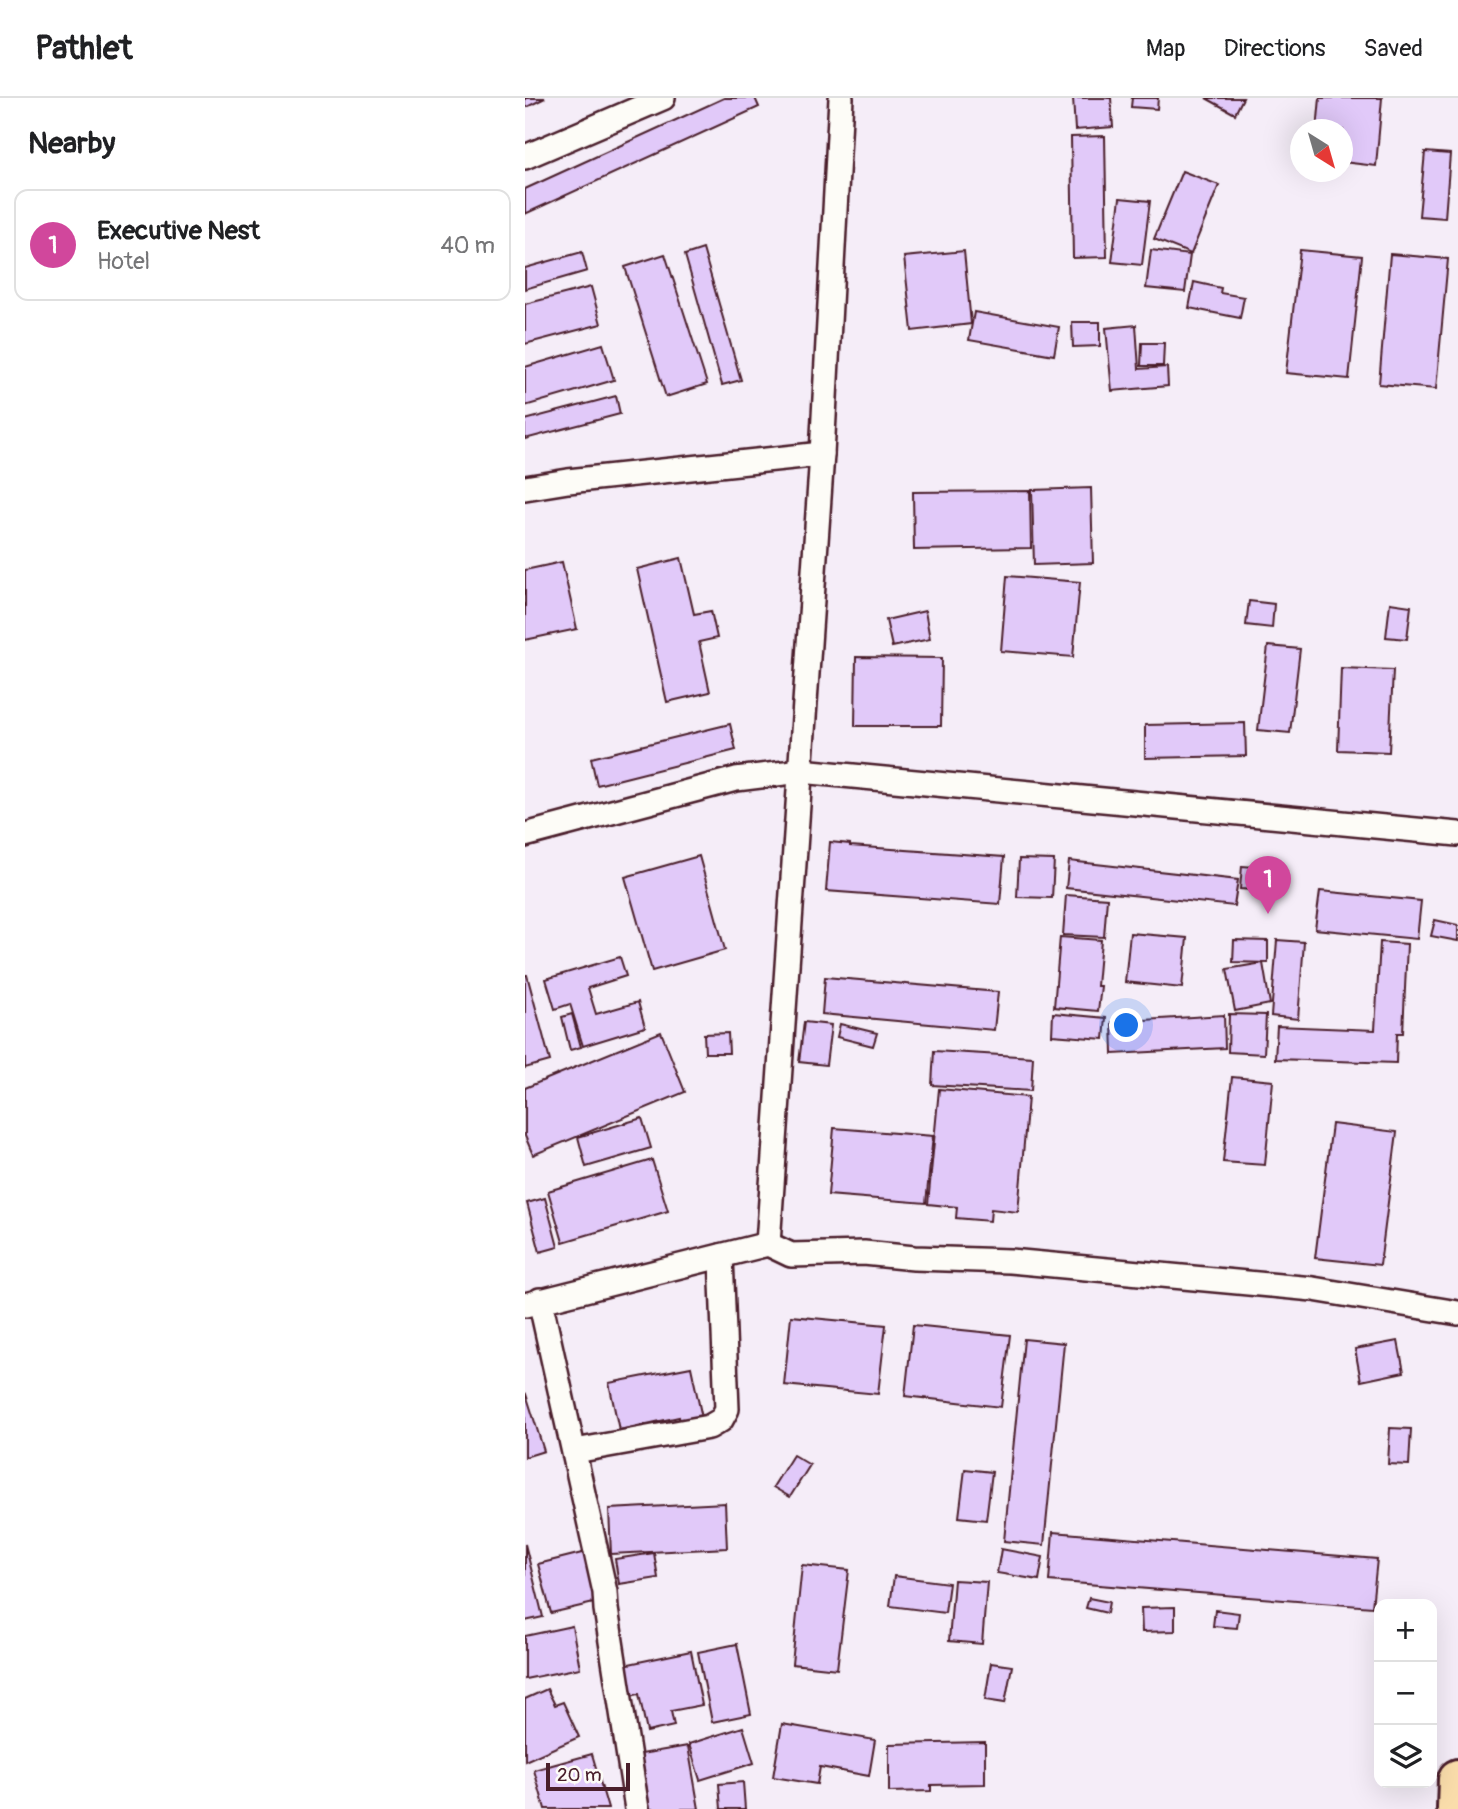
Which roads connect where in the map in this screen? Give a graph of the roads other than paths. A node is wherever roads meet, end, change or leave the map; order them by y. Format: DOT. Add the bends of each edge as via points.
graph roads {
  1 [pos="663,98"];
  2 [pos="841,98"];
  3 [pos="525,157"];
  4 [pos="822,454"];
  5 [pos="525,488"];
  6 [pos="801,771"];
  7 [pos="1458,834"];
  8 [pos="525,835"];
  9 [pos="768,1244"];
  10 [pos="721,1256"];
  11 [pos="533,1303"];
  12 [pos="1458,1313"];
  13 [pos="575,1451"];
  14 [pos="1458,1779"];
  15 [pos="637,1809"];
  16 [pos="1457,1809"];
  1 -- 3 [label="street"];
  2 -- 4 [label="street"];
  4 -- 5 [label="street"];
  4 -- 6 [label="street"];
  6 -- 7 [label="street"];
  6 -- 8 [label="street" via="736,779"];
  6 -- 9 [label="street"];
  9 -- 10 [label="street"];
  9 -- 12 [label="street" via="791,1255 864,1253 1010,1261 1313,1289"];
  10 -- 11 [label="street"];
  10 -- 13 [label="street" via="727,1409 721,1420 709,1427"];
  11 -- 13 [label="street"];
  13 -- 15 [label="street" via="605,1592"];
  14 -- 16 [label="highway"];
}
